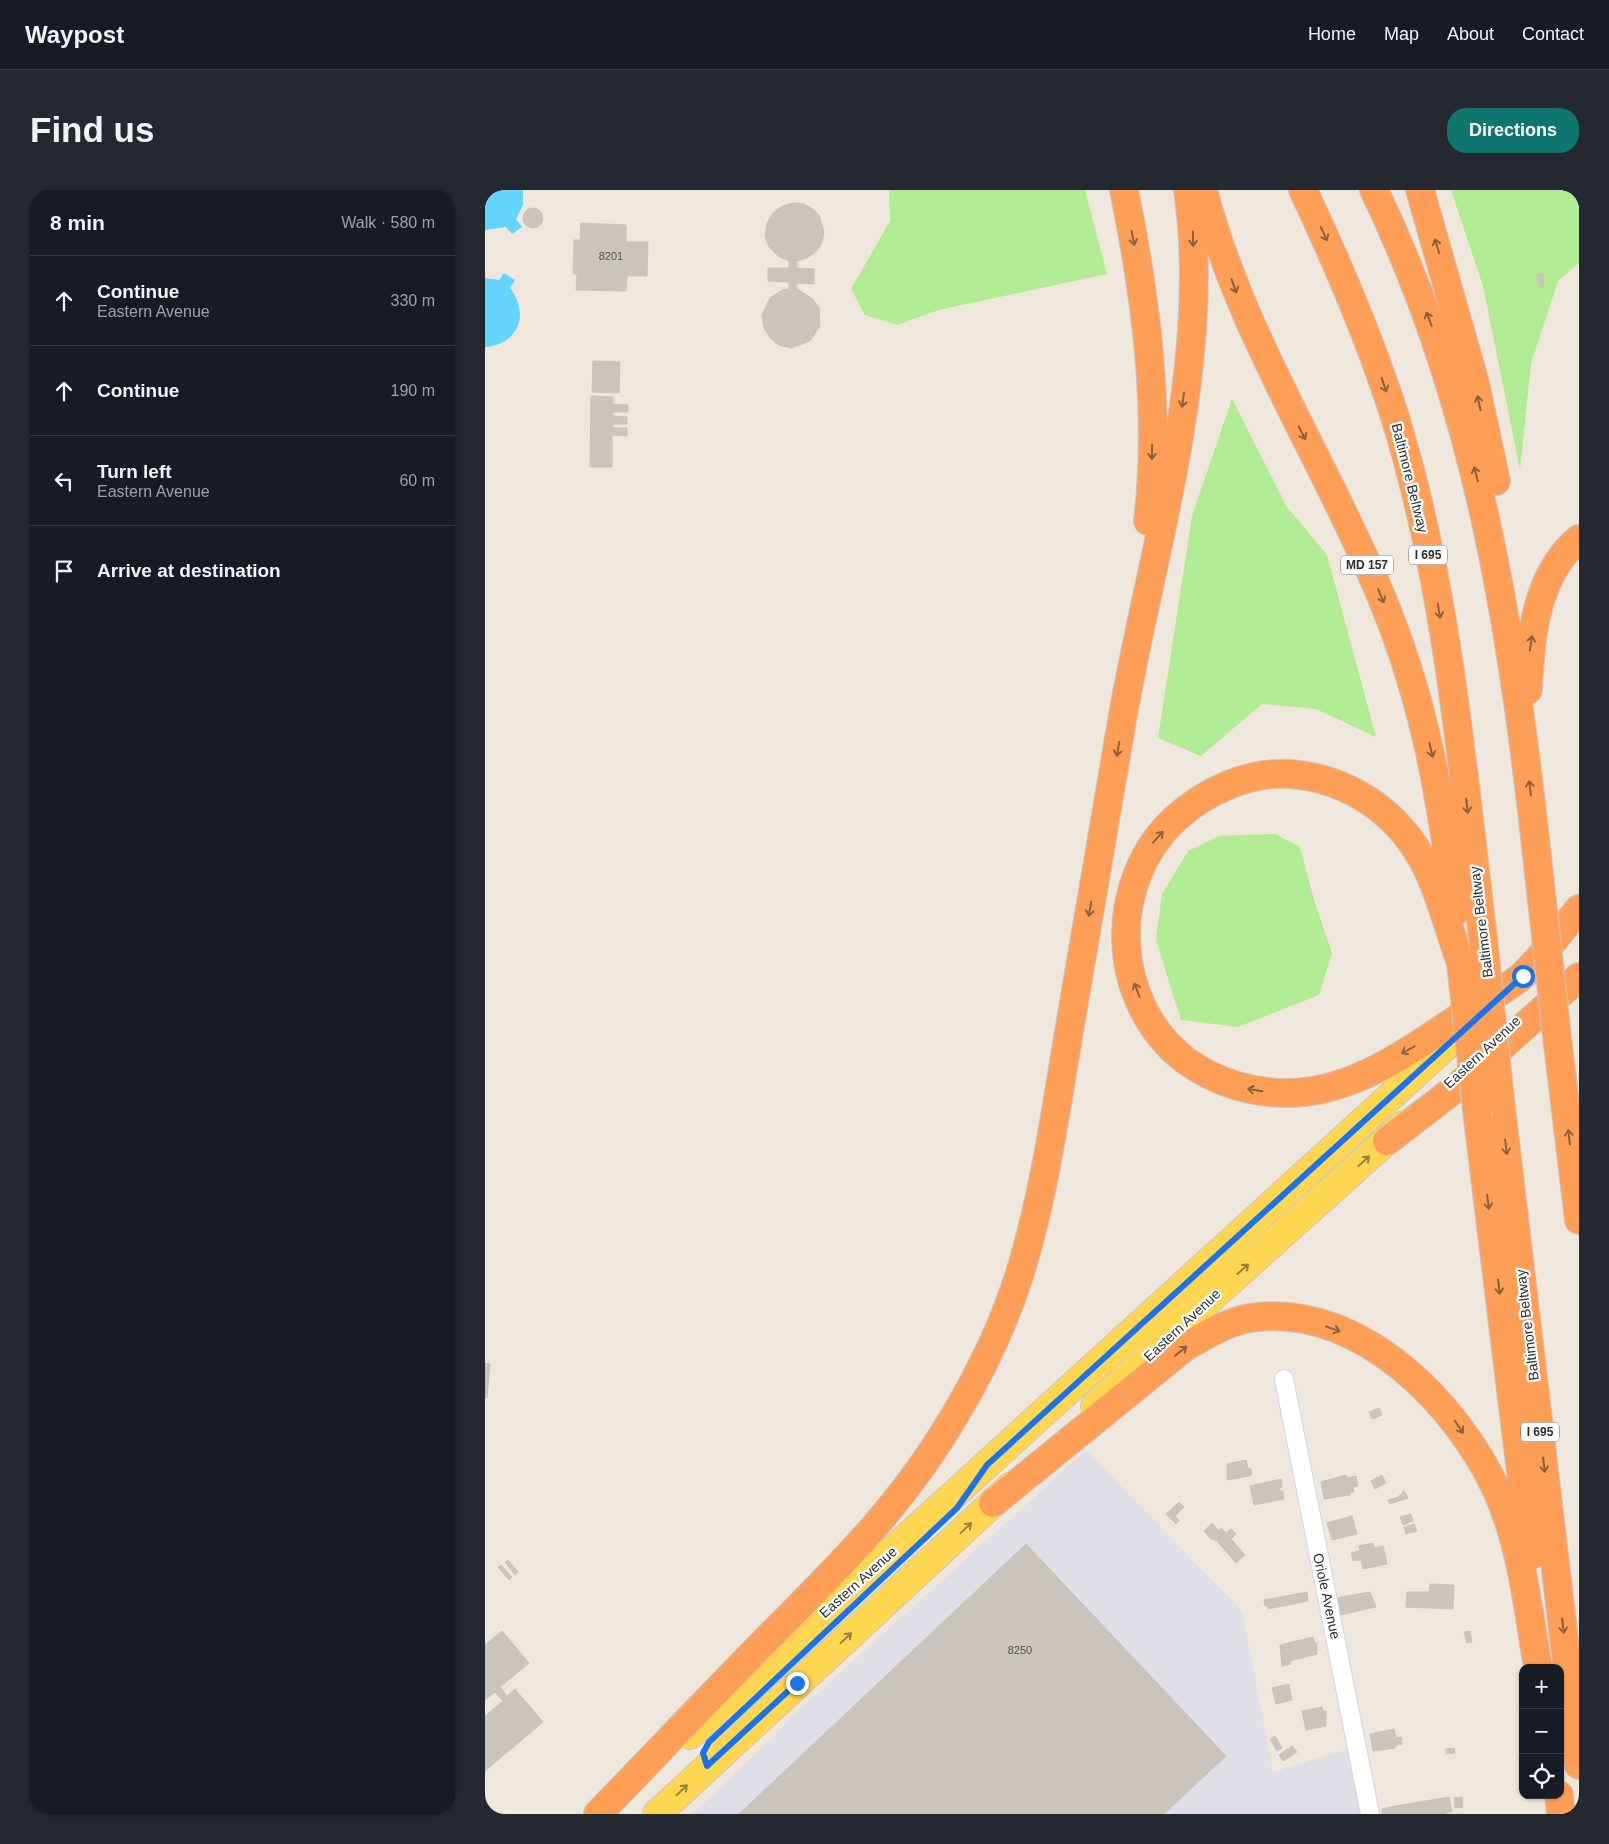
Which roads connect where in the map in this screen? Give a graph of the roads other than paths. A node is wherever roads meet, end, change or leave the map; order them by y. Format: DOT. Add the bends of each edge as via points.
graph roads {
  1 [pos="1124,190"];
  2 [pos="1189,190"];
  3 [pos="1203,190"];
  4 [pos="1303,190"];
  5 [pos="1374,190"];
  6 [pos="1420,190"];
  7 [pos="1579,539"];
  8 [pos="1504,608"];
  9 [pos="1125,708"];
  10 [pos="1526,761"];
  11 [pos="1579,909"];
  12 [pos="1579,924"];
  13 [pos="1579,961"];
  14 [pos="1461,963"];
  15 [pos="1523,976"];
  16 [pos="1579,977"];
  17 [pos="1564,1039"];
  18 [pos="1579,1082"];
  19 [pos="1387,1141"];
  20 [pos="1579,1220"];
  21 [pos="1284,1379"];
  22 [pos="987,1465"];
  23 [pos="993,1503"];
  24 [pos="1537,1664"];
  25 [pos="1544,1664"];
  26 [pos="1579,1764"];
  27 [pos="707,1766"];
  28 [pos="1559,1799"];
  29 [pos="598,1814"];
  30 [pos="603,1814"];
  31 [pos="657,1814"];
  32 [pos="1370,1814"];
  33 [pos="1561,1814"];
  1 -- 9 [label="highway, one-way" via="1147,326 1152,419 1150,510"];
  2 -- 9 [label="highway, one-way" via="1194,297 1191,344 1167,501"];
  3 -- 14 [label="highway, MD 157, one-way" via="1222,253 1252,330 1377,587 1399,642 1437,781"];
  4 -- 26 [label="highway, Baltimore Beltway / I 695, one-way, bridge" via="1333,252 1395,418 1417,500 1449,668"];
  8 -- 5 [label="highway, one-way" via="1479,484 1457,400 1430,322"];
  8 -- 6 [label="highway, one-way" via="1496,480 1474,379"];
  10 -- 7 [label="highway, one-way" via="1529,654 1534,624 1550,575"];
  8 -- 10 [label="highway"];
  9 -- 29 [label="highway, one-way" via="1040,1198 1020,1273 996,1337 952,1420 894,1505 853,1553"];
  17 -- 10 [label="highway, one-way, bridge"];
  11 -- 15 [label="highway"];
  12 -- 15 [label="main road, Eastern Avenue"];
  13 -- 19 [label="main road, Eastern Avenue"];
  15 -- 14 [label="highway, one-way" via="1415,1046 1348,1080 1295,1093 1252,1090 1220,1080 1184,1059 1149,1019 1129,968 1126,920 1129,894 1152,844 1190,805 1214,791 1265,775 1315,777 1367,798 1388,814 1409,837 1437,892"];
  14 -- 25 [label="highway, MD 157, one-way, bridge"];
  15 -- 22 [label="main road, Eastern Avenue"];
  16 -- 19 [label="highway" via="1456,1088"];
  17 -- 18 [label="highway"];
  20 -- 17 [label="highway, one-way"];
  23 -- 19 [label="main road, Eastern Avenue, one-way" via="1181,1325"];
  21 -- 32 [label="street, Oriole Avenue"];
  22 -- 27 [label="main road" via="957,1508 709,1742 703,1753"];
  22 -- 30 [label="main road, Eastern Avenue"];
  23 -- 24 [label="highway, one-way" via="1185,1347 1210,1332 1236,1321 1257,1317 1309,1320 1337,1329 1399,1365 1453,1417 1480,1456 1512,1532"];
  27 -- 23 [label="main road, Eastern Avenue, one-way"];
  31 -- 27 [label="main road, Eastern Avenue, one-way"];
  28 -- 33 [label="highway"];
}
